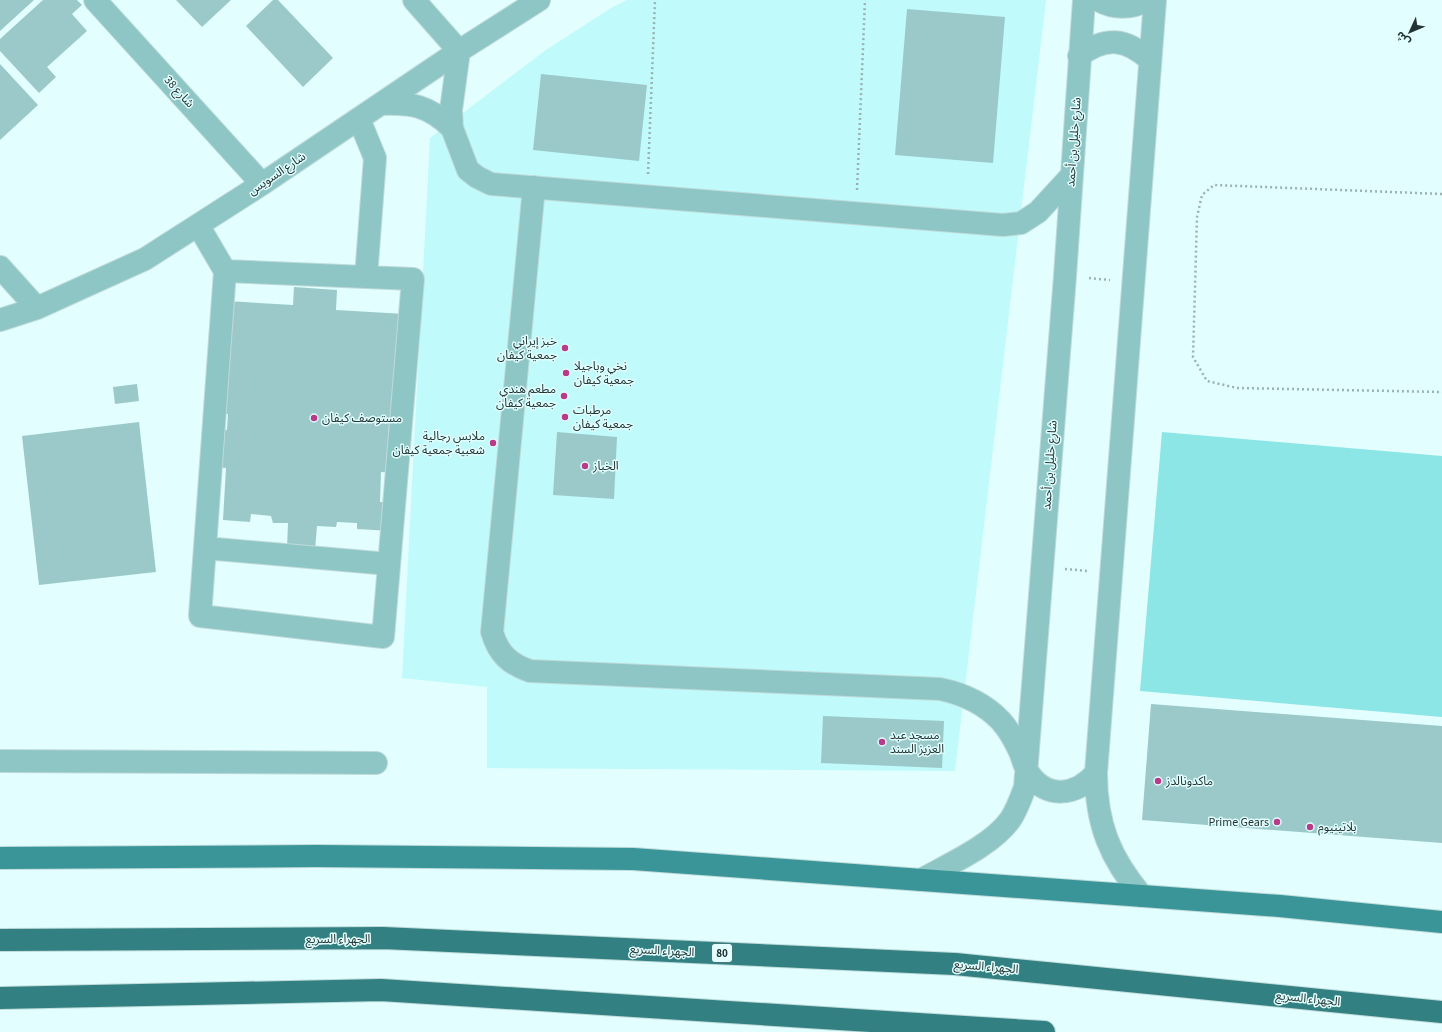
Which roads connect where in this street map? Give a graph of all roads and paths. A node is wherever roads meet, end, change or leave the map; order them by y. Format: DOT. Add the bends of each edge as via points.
graph roads {
  1 [pos="95,0"];
  2 [pos="414,0"];
  3 [pos="539,0"];
  4 [pos="655,0"];
  5 [pos="865,0"];
  6 [pos="1084,0"];
  7 [pos="1098,0"];
  8 [pos="1147,0"];
  9 [pos="1155,0"];
  10 [pos="459,51"];
  11 [pos="1079,56"];
  12 [pos="1150,60"];
  13 [pos="381,104"];
  14 [pos="359,119"];
  15 [pos="452,128"];
  16 [pos="1072,175"];
  17 [pos="262,184"];
  18 [pos="534,187"];
  19 [pos="1442,194"];
  20 [pos="647,196"];
  21 [pos="856,213"];
  22 [pos="198,225"];
  23 [pos="0,267"];
  24 [pos="225,271"];
  25 [pos="1065,276"];
  26 [pos="366,277"];
  27 [pos="1134,281"];
  28 [pos="37,308"];
  29 [pos="0,320"];
  30 [pos="1442,392"];
  31 [pos="205,548"];
  32 [pos="389,564"];
  33 [pos="1042,567"];
  34 [pos="1112,573"];
  35 [pos="0,761"];
  36 [pos="376,763"];
  37 [pos="1027,771"];
  38 [pos="1096,773"];
  39 [pos="0,858"];
  40 [pos="921,880"];
  41 [pos="1142,896"];
  42 [pos="1442,922"];
  43 [pos="0,940"];
  44 [pos="0,998"];
  45 [pos="1442,1012"];
  46 [pos="1044,1032"];
  1 -- 17 [label="street, شارع 38"];
  2 -- 10 [label="street"];
  3 -- 10 [label="street, شارع السويس"];
  4 -- 20 [label="path"];
  5 -- 21 [label="path"];
  6 -- 11 [label="street, شارع خليل بن أحمد"];
  7 -- 8 [label="street" via="1119,7 1132,6"];
  9 -- 12 [label="street"];
  10 -- 13 [label="street, شارع السويس"];
  10 -- 15 [label="street" via="451,110"];
  11 -- 12 [label="street" via="1096,46 1115,42 1140,51"];
  11 -- 16 [label="street, شارع خليل بن أحمد"];
  12 -- 27 [label="street"];
  13 -- 14 [label="street, شارع السويس"];
  13 -- 15 [label="street" via="407,103 420,106 439,116"];
  14 -- 17 [label="street, شارع السويس"];
  14 -- 26 [label="street" via="375,158"];
  15 -- 18 [label="street" via="468,170 477,177 491,184"];
  16 -- 21 [label="street" via="1038,212 1022,223 1002,225"];
  16 -- 25 [label="street, شارع خليل بن أحمد"];
  17 -- 22 [label="street, شارع السويس"];
  18 -- 20 [label="street"];
  18 -- 37 [label="street" via="492,632 501,653 509,661 530,671 940,689 974,700 1001,722 1012,736"];
  19 -- 30 [label="path" via="1214,185 1202,195 1197,217 1193,357 1207,381 1237,388"];
  20 -- 21 [label="street"];
  22 -- 24 [label="street"];
  22 -- 28 [label="street, شارع السويس" via="144,258"];
  23 -- 28 [label="street"];
  24 -- 26 [label="street"];
  24 -- 31 [label="street"];
  25 -- 27 [label="path"];
  25 -- 33 [label="street, شارع خليل بن أحمد"];
  26 -- 32 [label="street" via="413,279"];
  27 -- 34 [label="street"];
  28 -- 29 [label="street, شارع السويس"];
  31 -- 32 [label="street"];
  31 -- 32 [label="street" via="200,616 383,637"];
  33 -- 34 [label="path"];
  33 -- 37 [label="street, شارع خليل بن أحمد"];
  34 -- 38 [label="street"];
  35 -- 36 [label="street"];
  37 -- 38 [label="street" via="1036,782 1047,789 1061,792 1075,790 1087,784"];
  37 -- 40 [label="street, شارع خليل بن أحمد" via="1019,804 998,834"];
  38 -- 41 [label="street" via="1096,796 1106,839 1115,860"];
  39 -- 40 [label="main road" via="324,856 634,859"];
  40 -- 41 [label="main road"];
  41 -- 42 [label="main road"];
  43 -- 45 [label="highway, الجهراء السريع / 80" via="383,938 947,963"];
  44 -- 46 [label="highway" via="381,990"];
}
